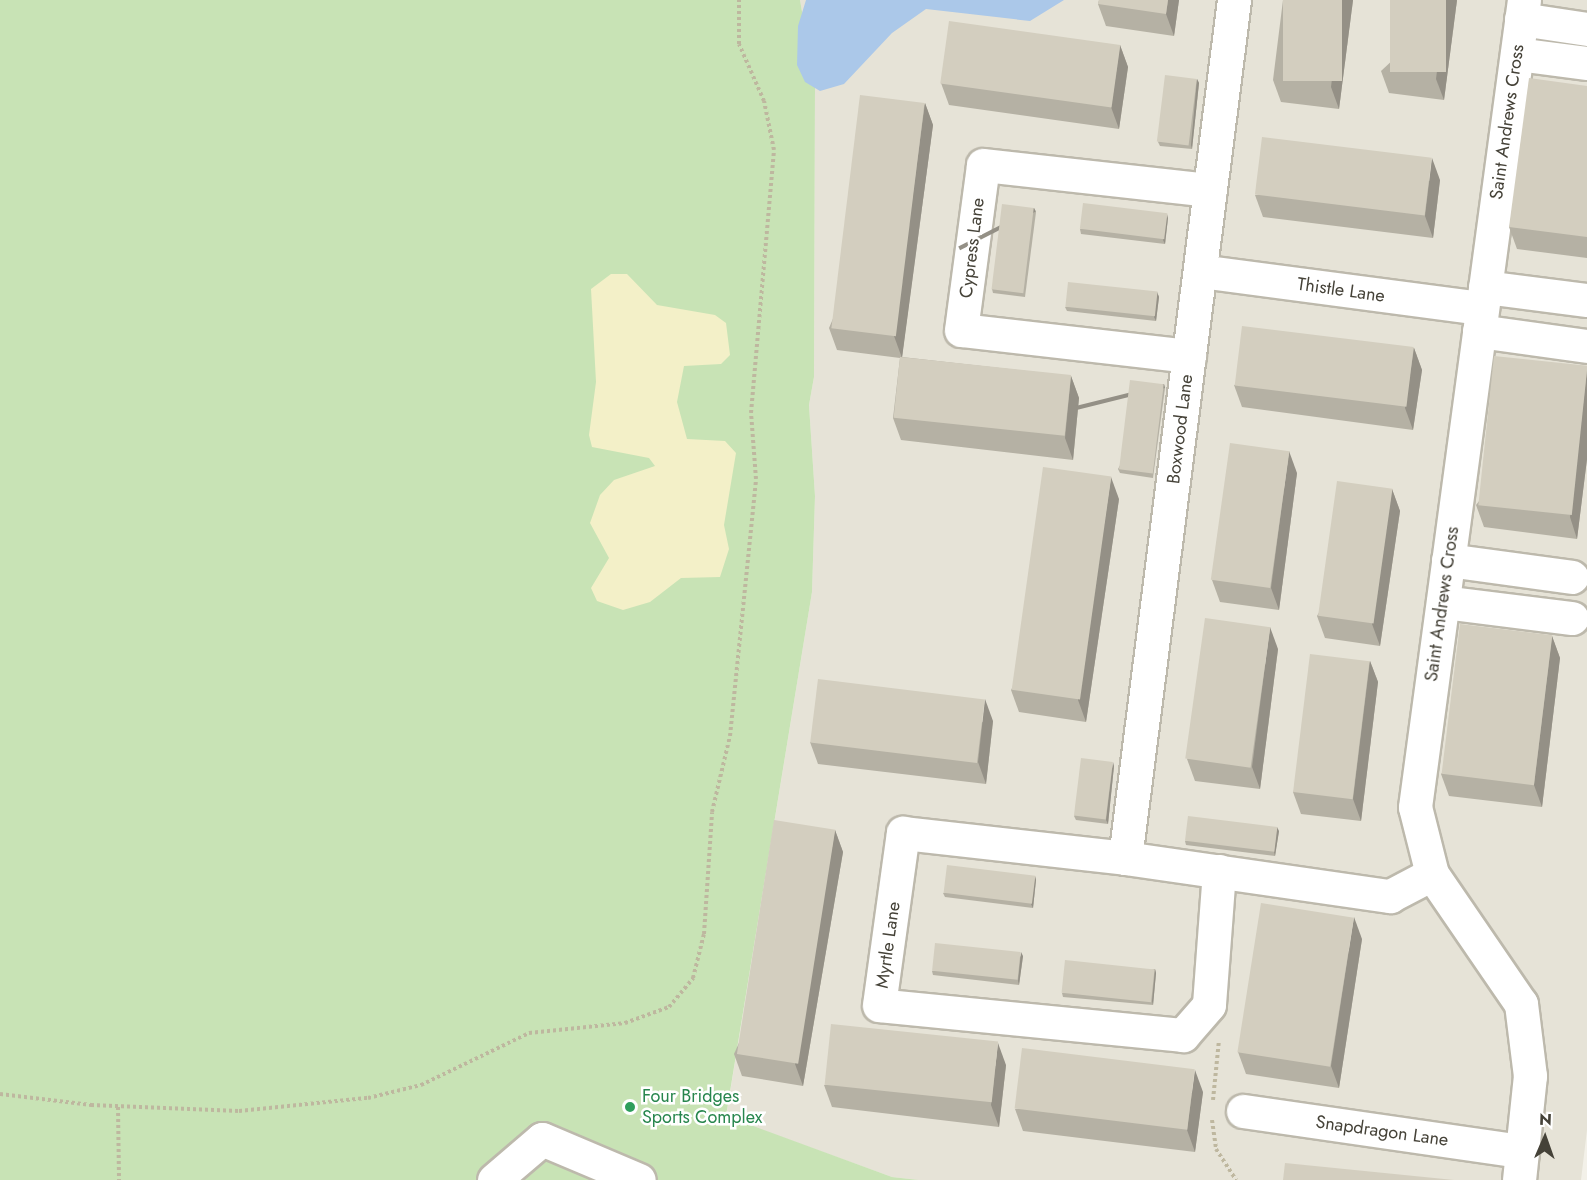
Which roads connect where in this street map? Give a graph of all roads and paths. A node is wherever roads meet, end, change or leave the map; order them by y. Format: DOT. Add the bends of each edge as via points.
graph roads {
  1 [pos="739,0"];
  2 [pos="1234,0"];
  3 [pos="1523,10"];
  4 [pos="1587,29"];
  5 [pos="1517,54"];
  6 [pos="1587,63"];
  7 [pos="1210,190"];
  8 [pos="1200,271"];
  9 [pos="1587,300"];
  10 [pos="1482,309"];
  11 [pos="1587,346"];
  12 [pos="1189,356"];
  13 [pos="1448,560"];
  14 [pos="1572,577"];
  15 [pos="1443,602"];
  16 [pos="1572,618"];
  17 [pos="1125,858"];
  18 [pos="1219,871"];
  19 [pos="1432,874"];
  20 [pos="0,1094"];
  21 [pos="118,1107"];
  22 [pos="1243,1111"];
  23 [pos="1521,1166"];
  24 [pos="119,1180"];
  25 [pos="494,1180"];
  26 [pos="639,1180"];
  1 -- 21 [label="path" via="739,44 764,101 774,150 751,413 756,479 730,736 712,812 704,934 693,978 669,1007 625,1023 529,1033 421,1085 369,1098 238,1111"];
  2 -- 7 [label="street, Boxwood Lane"];
  3 -- 4 [label="street"];
  3 -- 5 [label="street, Saint Andrews Cross"];
  5 -- 6 [label="street"];
  5 -- 10 [label="street, Saint Andrews Cross"];
  7 -- 8 [label="street, Boxwood Lane"];
  7 -- 12 [label="street, Cypress Lane" via="983,165 962,330"];
  8 -- 10 [label="street, Thistle Lane"];
  8 -- 12 [label="street, Boxwood Lane"];
  9 -- 10 [label="street"];
  10 -- 11 [label="street"];
  10 -- 13 [label="street, Saint Andrews Cross"];
  12 -- 17 [label="street, Boxwood Lane"];
  13 -- 14 [label="street"];
  13 -- 15 [label="street, Saint Andrews Cross"];
  15 -- 16 [label="street"];
  15 -- 19 [label="street, Saint Andrews Cross" via="1415,807"];
  17 -- 18 [label="street, Myrtle Lane"];
  17 -- 18 [label="street, Myrtle Lane" via="903,833 879,1005 1183,1035 1209,1005"];
  18 -- 19 [label="street, Myrtle Lane" via="1390,896"];
  19 -- 23 [label="street, Saint Andrews Cross" via="1521,1004 1530,1076"];
  20 -- 21 [label="path"];
  21 -- 24 [label="path"];
  22 -- 23 [label="street, Snapdragon Lane"];
  25 -- 26 [label="street" via="542,1139"];
}
